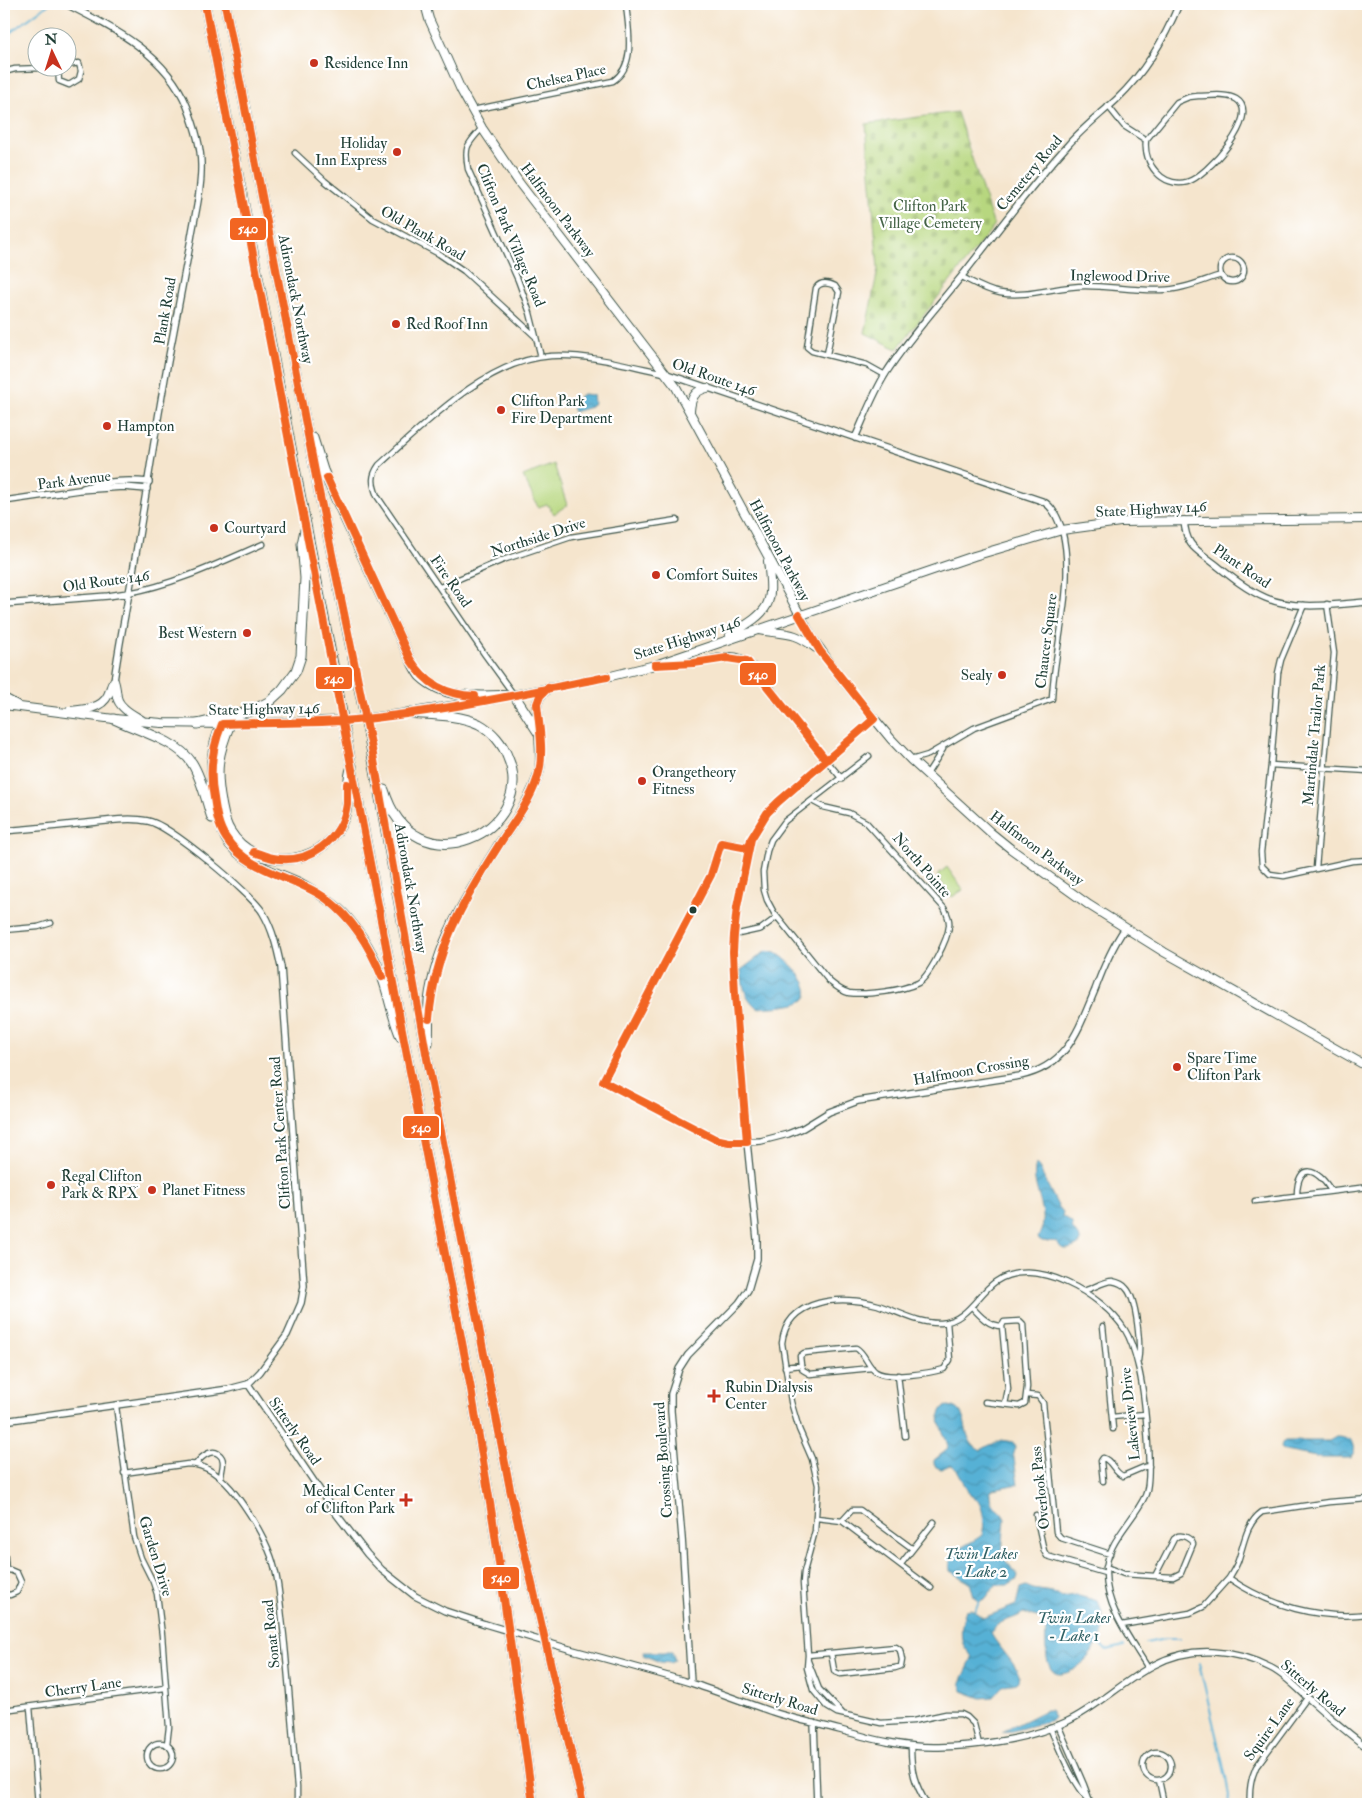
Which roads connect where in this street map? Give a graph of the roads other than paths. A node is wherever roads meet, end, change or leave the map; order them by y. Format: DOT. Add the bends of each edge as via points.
graph roads {
  1 [pos="66,4"];
  2 [pos="205,4"];
  3 [pos="225,4"];
  4 [pos="425,4"];
  5 [pos="626,4"];
  6 [pos="1178,4"];
  7 [pos="78,63"];
  8 [pos="28,69"];
  9 [pos="4,72"];
  10 [pos="59,78"];
  11 [pos="1108,106"];
  12 [pos="472,110"];
  13 [pos="482,128"];
  14 [pos="1146,140"];
  15 [pos="295,153"];
  16 [pos="1221,275"];
  17 [pos="962,276"];
  18 [pos="536,337"];
  19 [pos="827,354"];
  20 [pos="541,357"];
  21 [pos="665,373"];
  22 [pos="885,375"];
  23 [pos="707,388"];
  24 [pos="301,400"];
  25 [pos="690,411"];
  26 [pos="855,438"];
  27 [pos="372,480"];
  28 [pos="149,482"];
  29 [pos="79,490"];
  30 [pos="147,490"];
  31 [pos="4,501"];
  32 [pos="1368,519"];
  33 [pos="677,520"];
  34 [pos="1184,520"];
  35 [pos="306,525"];
  36 [pos="1062,530"];
  37 [pos="263,544"];
  38 [pos="767,554"];
  39 [pos="440,587"];
  40 [pos="128,593"];
  41 [pos="1368,602"];
  42 [pos="4,604"];
  43 [pos="1327,604"];
  44 [pos="1304,605"];
  45 [pos="799,615"];
  46 [pos="757,630"];
  47 [pos="720,642"];
  48 [pos="820,651"];
  49 [pos="655,665"];
  50 [pos="114,681"];
  51 [pos="548,688"];
  52 [pos="514,695"];
  53 [pos="4,698"];
  54 [pos="780,703"];
  55 [pos="4,705"];
  56 [pos="21,707"];
  57 [pos="61,712"];
  58 [pos="407,713"];
  59 [pos="874,718"];
  60 [pos="114,720"];
  61 [pos="145,722"];
  62 [pos="197,724"];
  63 [pos="226,724"];
  64 [pos="538,732"];
  65 [pos="945,746"];
  66 [pos="372,749"];
  67 [pos="869,756"];
  68 [pos="826,760"];
  69 [pos="911,760"];
  70 [pos="1271,765"];
  71 [pos="352,766"];
  72 [pos="1325,769"];
  73 [pos="1368,771"];
  74 [pos="927,774"];
  75 [pos="842,779"];
  76 [pos="812,801"];
  77 [pos="4,831"];
  78 [pos="226,839"];
  79 [pos="1368,860"];
  80 [pos="1316,868"];
  81 [pos="777,917"];
  82 [pos="51,923"];
  83 [pos="1125,928"];
  84 [pos="4,930"];
  85 [pos="734,935"];
  86 [pos="408,1053"];
  87 [pos="428,1064"];
  88 [pos="1368,1067"];
  89 [pos="747,1142"];
  90 [pos="1368,1187"];
  91 [pos="1331,1191"];
  92 [pos="1296,1196"];
  93 [pos="1255,1201"];
  94 [pos="1082,1291"];
  95 [pos="972,1307"];
  96 [pos="947,1322"];
  97 [pos="1002,1326"];
  98 [pos="1104,1326"];
  99 [pos="1137,1362"];
  100 [pos="801,1365"];
  101 [pos="785,1367"];
  102 [pos="872,1368"];
  103 [pos="898,1375"];
  104 [pos="248,1384"];
  105 [pos="1027,1395"];
  106 [pos="985,1402"];
  107 [pos="1005,1404"];
  108 [pos="116,1406"];
  109 [pos="1145,1414"];
  110 [pos="1112,1417"];
  111 [pos="4,1421"];
  112 [pos="1113,1429"];
  113 [pos="905,1436"];
  114 [pos="196,1464"];
  115 [pos="1149,1466"];
  116 [pos="124,1473"];
  117 [pos="221,1478"];
  118 [pos="1103,1481"];
  119 [pos="1368,1499"];
  120 [pos="1036,1515"];
  121 [pos="817,1518"];
  122 [pos="842,1520"];
  123 [pos="934,1522"];
  124 [pos="4,1548"];
  125 [pos="913,1549"];
  126 [pos="1110,1554"];
  127 [pos="901,1564"];
  128 [pos="5,1570"];
  129 [pos="1106,1570"];
  130 [pos="1155,1576"];
  131 [pos="1229,1578"];
  132 [pos="931,1588"];
  133 [pos="4,1594"];
  134 [pos="1368,1614"];
  135 [pos="1122,1625"];
  136 [pos="831,1653"];
  137 [pos="808,1655"];
  138 [pos="1148,1668"];
  139 [pos="691,1683"];
  140 [pos="165,1688"];
  141 [pos="1307,1698"];
  142 [pos="30,1707"];
  143 [pos="4,1710"];
  144 [pos="814,1723"];
  145 [pos="1058,1725"];
  146 [pos="1050,1728"];
  147 [pos="167,1744"];
  148 [pos="979,1744"];
  149 [pos="911,1746"];
  150 [pos="1368,1748"];
  151 [pos="1159,1780"];
  152 [pos="1090,1803"];
  153 [pos="38,1804"];
  154 [pos="297,1804"];
  155 [pos="533,1804"];
  156 [pos="583,1804"];
  157 [pos="817,1804"];
  158 [pos="927,1804"];
  159 [pos="1164,1804"];
  160 [pos="1250,1804"];
  1 -- 28 [label="street, Plank Road" via="112,28 158,62 186,104 199,143 200,184"];
  2 -- 35 [label="highway"];
  3 -- 24 [label="highway, Adirondack Northway"];
  4 -- 12 [label="main road, Halfmoon Parkway"];
  5 -- 12 [label="street, Chelsea Place" via="629,52 624,72 619,77"];
  6 -- 11 [label="street, Cemetery Road" via="1151,56"];
  7 -- 10 [label="street" via="81,70 79,79 69,85"];
  8 -- 9 [label="street"];
  11 -- 14 [label="street" via="1124,126"];
  11 -- 17 [label="street, Cemetery Road" via="1068,145"];
  12 -- 13 [label="main road, Halfmoon Parkway"];
  13 -- 18 [label="street, Clifton Park Village Road" via="468,144 468,169 518,280"];
  13 -- 21 [label="main road, Halfmoon Parkway" via="520,184"];
  14 -- 14 [label="street" via="1147,156 1160,176 1168,181 1187,182 1200,176 1231,142 1244,117 1242,105 1228,96 1189,97 1178,102"];
  15 -- 18 [label="street, Old Plank Road" via="373,219 464,271"];
  16 -- 16 [label="street, Inglewood Drive" via="1227,281 1236,282 1243,276 1244,267 1235,258 1226,259 1220,266"];
  16 -- 17 [label="street, Inglewood Drive" via="1162,290 1070,286 1019,294 990,291"];
  17 -- 22 [label="street, Cemetery Road"];
  18 -- 20 [label="street, Clifton Park Village Road"];
  19 -- 19 [label="street" via="809,349 806,344 816,288 825,283 835,286 838,292"];
  19 -- 22 [label="street" via="867,365"];
  20 -- 21 [label="street, Old Route 146" via="574,357"];
  20 -- 27 [label="street, Old Route 146" via="498,372 457,398 379,465"];
  21 -- 23 [label="street, Old Route 146"];
  21 -- 25 [label="main road, Halfmoon Parkway"];
  22 -- 26 [label="street, Cemetery Road"];
  23 -- 25 [label="main road" via="693,395"];
  23 -- 26 [label="street, Old Route 146"];
  24 -- 52 [label="highway" via="323,470 420,675 453,694"];
  24 -- 66 [label="highway, Adirondack Northway, bridge"];
  25 -- 38 [label="main road, Halfmoon Parkway"];
  26 -- 36 [label="street, Old Route 146" via="1042,501 1057,517"];
  27 -- 39 [label="street, Fire Road" via="377,496"];
  28 -- 29 [label="street" via="127,481"];
  28 -- 30 [label="street, Plank Road"];
  29 -- 30 [label="street, Park Avenue" via="123,487"];
  29 -- 31 [label="street, Park Avenue"];
  30 -- 40 [label="street, Plank Road"];
  32 -- 34 [label="main road, State Highway 146"];
  33 -- 39 [label="street, Northside Drive" via="571,537"];
  34 -- 36 [label="main road, State Highway 146" via="1120,522"];
  34 -- 44 [label="street, Plant Road" via="1185,533 1192,546 1234,579 1267,598"];
  35 -- 62 [label="highway" via="302,544 305,578 301,656 296,671 270,701 251,711"];
  35 -- 71 [label="highway, bridge"];
  36 -- 45 [label="main road, State Highway 146"];
  36 -- 65 [label="street, Chaucer Square" via="1067,551 1066,584 1052,699 974,728"];
  37 -- 40 [label="street, Old Route 146" via="180,579"];
  38 -- 45 [label="main road, Halfmoon Parkway"];
  38 -- 47 [label="main road" via="771,596 766,608 750,623"];
  39 -- 52 [label="street, Fire Road"];
  40 -- 42 [label="street, Old Route 146"];
  40 -- 50 [label="street, Plank Road"];
  41 -- 43 [label="street, Plant Road"];
  43 -- 44 [label="street, Plant Road"];
  43 -- 72 [label="street, Martindale Trailor Park" via="1334,654"];
  44 -- 70 [label="street" via="1278,673"];
  45 -- 46 [label="main road, State Highway 146"];
  45 -- 48 [label="main road, Halfmoon Parkway"];
  46 -- 47 [label="main road, State Highway 146"];
  46 -- 48 [label="main road" via="798,636"];
  47 -- 49 [label="main road, State Highway 146"];
  48 -- 59 [label="main road, Halfmoon Parkway"];
  49 -- 51 [label="main road, State Highway 146"];
  49 -- 54 [label="main road" via="738,657 753,667"];
  50 -- 57 [label="main road" via="102,704"];
  50 -- 61 [label="main road" via="120,703"];
  51 -- 52 [label="main road, State Highway 146"];
  51 -- 64 [label="highway" via="537,704"];
  52 -- 58 [label="main road, State Highway 146"];
  52 -- 64 [label="highway"];
  53 -- 56 [label="main road"];
  54 -- 68 [label="street"];
  55 -- 56 [label="main road, State Highway 146"];
  56 -- 57 [label="main road, State Highway 146"];
  57 -- 60 [label="main road, State Highway 146"];
  58 -- 63 [label="main road, State Highway 146" via="354,720"];
  58 -- 66 [label="highway" via="464,719 479,724 500,742 512,765 513,787 506,807 492,826 468,840 446,844 422,839 407,830 395,817 387,800"];
  59 -- 68 [label="street, Crossing Boulevard"];
  59 -- 69 [label="main road, Halfmoon Parkway"];
  60 -- 61 [label="main road, State Highway 146"];
  60 -- 78 [label="highway" via="166,741 185,754 195,770 218,830"];
  61 -- 62 [label="main road, State Highway 146"];
  62 -- 63 [label="main road, State Highway 146"];
  63 -- 71 [label="highway" via="217,764 224,816 238,841 267,858 297,859 320,849 330,840 342,825 346,813 347,778"];
  63 -- 78 [label="highway" via="215,741 211,777 219,824"];
  64 -- 87 [label="highway" via="540,762 535,783 462,908 437,963 429,1002"];
  65 -- 69 [label="street, Chaucer Square" via="928,756"];
  65 -- 74 [label="street, Chaucer Square"];
  66 -- 87 [label="highway, Adirondack Northway"];
  67 -- 75 [label="street, North Pointe"];
  68 -- 75 [label="street"];
  68 -- 85 [label="street, Crossing Boulevard" via="778,802 751,839"];
  69 -- 74 [label="main road, Halfmoon Parkway"];
  70 -- 72 [label="street"];
  70 -- 80 [label="street" via="1262,866 1276,876"];
  71 -- 86 [label="highway"];
  72 -- 73 [label="street"];
  72 -- 80 [label="street, Martindale Trailor Park"];
  74 -- 83 [label="main road, Halfmoon Parkway" via="1011,849"];
  75 -- 76 [label="street, North Pointe"];
  76 -- 81 [label="street, North Pointe" via="778,830 767,850 764,890"];
  76 -- 81 [label="street, North Pointe" via="859,817 874,829 944,908 949,917 948,934 924,979 917,984 899,989 849,993 829,981"];
  77 -- 104 [label="street, Clifton Park Center Road" via="109,821 156,823 226,876 257,905 269,924 281,967 304,1286 301,1303 287,1335"];
  78 -- 86 [label="highway" via="242,856 317,893 342,912 357,929 366,940 384,982 395,1025"];
  79 -- 80 [label="street"];
  81 -- 85 [label="street" via="761,929"];
  82 -- 84 [label="street"];
  83 -- 88 [label="main road, Halfmoon Parkway"];
  83 -- 89 [label="street, Halfmoon Crossing" via="1103,969 1074,1039 1044,1068 1020,1076 858,1101 788,1134"];
  85 -- 89 [label="street, Crossing Boulevard" via="735,994"];
  86 -- 155 [label="highway" via="493,1521"];
  87 -- 156 [label="highway, Adirondack Northway" via="510,1489"];
  89 -- 139 [label="street, Crossing Boulevard" via="757,1239 752,1279 739,1303 688,1355 675,1378 671,1394"];
  90 -- 91 [label="street"];
  91 -- 92 [label="street"];
  91 -- 92 [label="street" via="1320,1177 1308,1172 1299,1178"];
  92 -- 93 [label="street"];
  94 -- 95 [label="street, Lakeview Drive" via="1047,1276 1014,1273 996,1281"];
  94 -- 99 [label="street, Lakeview Drive" via="1117,1319 1132,1342"];
  94 -- 99 [label="street" via="1109,1281 1126,1287 1138,1334"];
  95 -- 96 [label="street, Lakeview Drive"];
  95 -- 97 [label="street" via="991,1324"];
  96 -- 101 [label="street" via="916,1319 868,1303 834,1301 809,1305 787,1323 782,1343"];
  96 -- 103 [label="street" via="950,1360 945,1368"];
  97 -- 105 [label="street" via="1004,1322 1022,1323"];
  97 -- 107 [label="street" via="1008,1389"];
  98 -- 110 [label="street"];
  99 -- 109 [label="street, Lakeview Drive"];
  100 -- 101 [label="street"];
  100 -- 102 [label="street" via="810,1374"];
  100 -- 102 [label="street" via="800,1356 804,1353 856,1348"];
  101 -- 121 [label="street" via="795,1416 816,1470"];
  102 -- 103 [label="street" via="879,1374"];
  103 -- 113 [label="street"];
  104 -- 108 [label="street"];
  104 -- 139 [label="street, Sitterly Road, bridge" via="367,1554 415,1596 445,1611 486,1624"];
  105 -- 107 [label="street" via="1024,1405"];
  105 -- 126 [label="street, Overlook Pass" via="1038,1396 1043,1402 1056,1532 1061,1538"];
  106 -- 107 [label="street"];
  108 -- 111 [label="street"];
  108 -- 116 [label="street, Garden Drive"];
  109 -- 110 [label="street"];
  109 -- 115 [label="street, Lakeview Drive"];
  110 -- 112 [label="street"];
  114 -- 116 [label="street"];
  114 -- 117 [label="street, Sonat Road"];
  114 -- 117 [label="street" via="210,1452 218,1454 223,1463"];
  115 -- 118 [label="street" via="1123,1476 1103,1458"];
  115 -- 126 [label="street, Lakeview Drive" via="1144,1498"];
  116 -- 140 [label="street, Garden Drive" via="134,1537 157,1594"];
  117 -- 154 [label="street, Sonat Road" via="251,1515 268,1547 275,1570 288,1672"];
  119 -- 131 [label="street" via="1262,1512 1250,1525"];
  120 -- 129 [label="street, Overlook Pass" via="1047,1556"];
  121 -- 122 [label="street"];
  121 -- 137 [label="street" via="803,1578"];
  122 -- 125 [label="street" via="852,1510 860,1510"];
  122 -- 127 [label="street"];
  123 -- 125 [label="street"];
  124 -- 128 [label="street"];
  125 -- 127 [label="street"];
  126 -- 129 [label="street, Lakeview Drive"];
  127 -- 132 [label="street"];
  128 -- 133 [label="street" via="14,1571 19,1576 21,1586 14,1594"];
  129 -- 130 [label="street"];
  129 -- 135 [label="street, Lakeview Drive" via="1106,1583"];
  130 -- 130 [label="street" via="1176,1537 1191,1540 1193,1546 1181,1573 1173,1578"];
  131 -- 134 [label="street" via="1245,1589 1306,1612"];
  131 -- 135 [label="street" via="1203,1607 1190,1613"];
  135 -- 138 [label="street, Lakeview Drive"];
  136 -- 136 [label="street" via="834,1670 840,1674 895,1668 901,1666 902,1660 896,1647"];
  136 -- 137 [label="street"];
  137 -- 148 [label="street" via="820,1689 843,1714 893,1723 961,1714 974,1724"];
  138 -- 141 [label="street, Sitterly Road" via="1195,1652 1233,1654 1272,1668"];
  138 -- 145 [label="street, Sitterly Road" via="1094,1706"];
  139 -- 144 [label="street, Sitterly Road"];
  140 -- 142 [label="street, Cherry Lane"];
  140 -- 147 [label="street, Garden Drive" via="169,1727"];
  141 -- 150 [label="street, Sitterly Road"];
  141 -- 160 [label="street, Squire Lane" via="1256,1767 1249,1792"];
  142 -- 143 [label="street, Cherry Lane"];
  142 -- 153 [label="street"];
  144 -- 149 [label="street, Sitterly Road"];
  144 -- 157 [label="street"];
  145 -- 146 [label="street, Sitterly Road"];
  145 -- 152 [label="street"];
  146 -- 148 [label="street, Sitterly Road"];
  146 -- 152 [label="street" via="1081,1792"];
  147 -- 147 [label="street, Garden Drive" via="156,1743 148,1750 146,1757 151,1766 161,1769 170,1765 174,1756"];
  148 -- 149 [label="street, Sitterly Road"];
  149 -- 158 [label="street" via="911,1768"];
  151 -- 151 [label="street" via="1150,1778 1144,1771 1146,1758 1154,1753 1163,1754 1170,1764 1169,1772"];
  151 -- 159 [label="street"];
}
